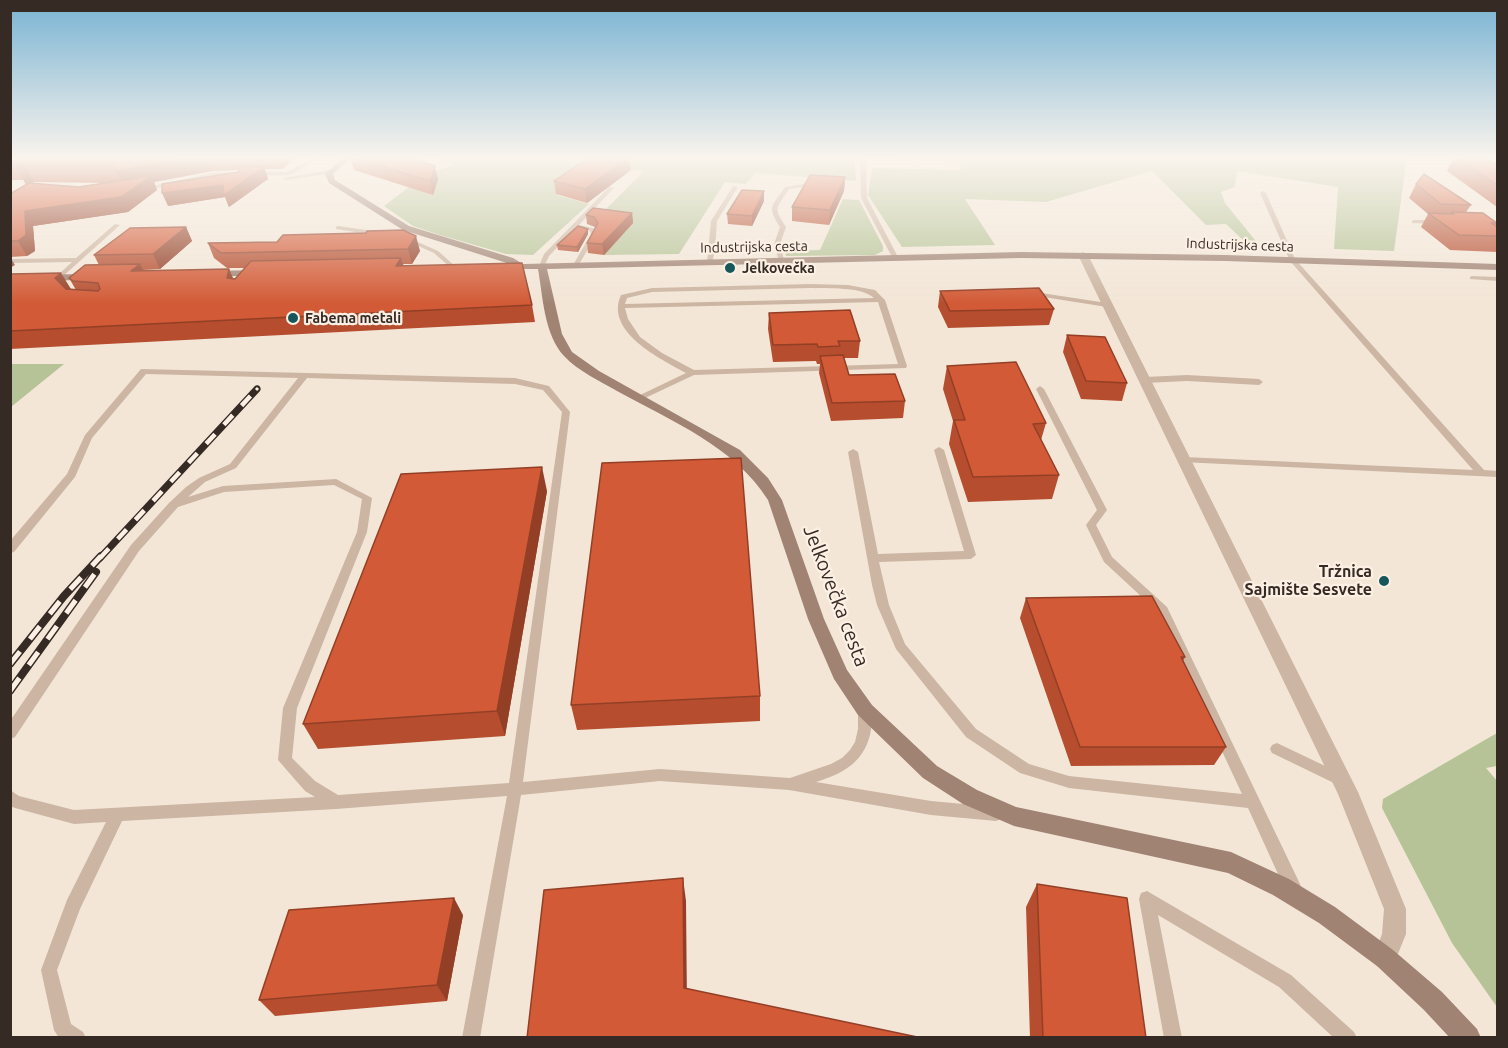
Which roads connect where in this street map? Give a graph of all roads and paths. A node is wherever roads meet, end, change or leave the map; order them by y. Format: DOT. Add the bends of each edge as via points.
graph roads {
  1 [pos="370,206"];
  2 [pos="594,206"];
  3 [pos="723,206"];
  4 [pos="775,206"];
  5 [pos="868,206"];
  6 [pos="1269,206"];
  7 [pos="1413,222"];
  8 [pos="1445,222"];
  9 [pos="117,225"];
  10 [pos="574,226"];
  11 [pos="338,228"];
  12 [pos="390,236"];
  13 [pos="399,237"];
  14 [pos="1083,255"];
  15 [pos="895,257"];
  16 [pos="79,260"];
  17 [pos="781,260"];
  18 [pos="1292,260"];
  19 [pos="10,261"];
  20 [pos="709,262"];
  21 [pos="576,265"];
  22 [pos="542,266"];
  23 [pos="496,267"];
  24 [pos="517,267"];
  25 [pos="1497,267"];
  26 [pos="459,268"];
  27 [pos="433,269"];
  28 [pos="255,273"];
  29 [pos="267,273"];
  30 [pos="197,274"];
  31 [pos="104,276"];
  32 [pos="60,277"];
  33 [pos="93,277"];
  34 [pos="10,278"];
  35 [pos="1472,278"];
  36 [pos="1497,279"];
  37 [pos="244,285"];
  38 [pos="78,289"];
  39 [pos="1026,292"];
  40 [pos="881,300"];
  41 [pos="1107,305"];
  42 [pos="621,306"];
  43 [pos="693,373"];
  44 [pos="303,377"];
  45 [pos="1145,380"];
  46 [pos="1259,382"];
  47 [pos="1040,388"];
  48 [pos="640,397"];
  49 [pos="939,450"];
  50 [pos="854,453"];
  51 [pos="1184,460"];
  52 [pos="1481,473"];
  53 [pos="1497,474"];
  54 [pos="173,505"];
  55 [pos="10,549"];
  56 [pos="873,558"];
  57 [pos="865,710"];
  58 [pos="10,733"];
  59 [pos="1277,749"];
  60 [pos="1342,780"];
  61 [pos="789,784"];
  62 [pos="515,789"];
  63 [pos="10,796"];
  64 [pos="336,802"];
  65 [pos="1252,802"];
  66 [pos="118,814"];
  67 [pos="1014,816"];
  68 [pos="1296,896"];
  69 [pos="1385,958"];
  70 [pos="78,1038"];
  71 [pos="471,1038"];
  72 [pos="1173,1038"];
  73 [pos="1348,1038"];
  74 [pos="1468,1038"];
  1 -- 24 [label="street" via="406,228 510,260"];
  2 -- 10 [label="lane"];
  3 -- 20 [label="lane" via="714,221"];
  4 -- 17 [label="lane" via="774,213 783,226 777,244"];
  5 -- 15 [label="lane"];
  6 -- 18 [label="lane"];
  7 -- 8 [label="lane"];
  9 -- 16 [label="lane"];
  10 -- 21 [label="lane" via="591,229 594,234"];
  10 -- 22 [label="lane" via="546,255"];
  11 -- 12 [label="lane"];
  13 -- 26 [label="lane" via="424,245"];
  14 -- 15 [label="street, Industrijska cesta"];
  14 -- 18 [label="street, Industrijska cesta"];
  14 -- 41 [label="street"];
  15 -- 17 [label="street, Industrijska cesta"];
  16 -- 19 [label="lane"];
  16 -- 32 [label="lane"];
  17 -- 20 [label="street, Industrijska cesta"];
  18 -- 25 [label="street, Industrijska cesta"];
  18 -- 52 [label="lane"];
  20 -- 21 [label="street, Industrijska cesta"];
  21 -- 22 [label="street, Industrijska cesta"];
  22 -- 24 [label="street, Industrijska cesta"];
  22 -- 48 [label="street, Jelkovečka cesta" via="552,320 562,346 584,367"];
  23 -- 24 [label="street, Industrijska cesta"];
  26 -- 27 [label="street"];
  28 -- 29 [label="street"];
  28 -- 30 [label="street"];
  28 -- 37 [label="lane"];
  31 -- 33 [label="street"];
  32 -- 33 [label="street"];
  32 -- 34 [label="street"];
  33 -- 38 [label="lane"];
  35 -- 36 [label="lane"];
  39 -- 41 [label="lane"];
  40 -- 42 [label="lane"];
  40 -- 42 [label="lane" via="872,292 848,287 799,286 652,290 624,297"];
  40 -- 43 [label="lane" via="903,366"];
  41 -- 45 [label="street"];
  42 -- 43 [label="lane" via="622,318 636,338"];
  43 -- 48 [label="lane"];
  44 -- 54 [label="lane" via="232,466 202,480"];
  44 -- 55 [label="lane" via="144,371 88,437 72,475"];
  44 -- 62 [label="lane" via="515,381 546,388 566,412"];
  45 -- 46 [label="lane"];
  45 -- 51 [label="street"];
  47 -- 65 [label="lane" via="1102,510 1091,525 1108,559 1161,607"];
  48 -- 57 [label="street, Jelkovečka cesta" via="735,453 763,481 775,500 816,619 840,674"];
  49 -- 56 [label="lane" via="971,555"];
  50 -- 56 [label="lane"];
  51 -- 52 [label="lane"];
  51 -- 60 [label="street"];
  52 -- 53 [label="lane"];
  54 -- 58 [label="lane" via="135,548"];
  54 -- 64 [label="lane" via="223,489 336,482 367,498 362,532 290,708 285,760 310,786"];
  56 -- 65 [label="lane" via="883,605 900,646 971,733 1025,769 1069,782"];
  57 -- 61 [label="lane" via="866,730 859,749 846,764"];
  57 -- 67 [label="street, Jelkovečka cesta" via="930,772 970,797"];
  59 -- 60 [label="lane"];
  60 -- 69 [label="street" via="1395,909 1394,933"];
  61 -- 62 [label="lane" via="660,775"];
  61 -- 67 [label="lane" via="931,808"];
  62 -- 64 [label="lane"];
  62 -- 71 [label="lane"];
  63 -- 66 [label="lane" via="15,801 74,817"];
  64 -- 66 [label="lane"];
  65 -- 68 [label="lane"];
  66 -- 70 [label="lane" via="73,906 49,970 63,1030"];
  67 -- 68 [label="street, Jelkovečka cesta" via="1231,863"];
  68 -- 69 [label="street, Jelkovečka cesta"];
  69 -- 74 [label="street, Jelkovečka cesta"];
  72 -- 73 [label="lane" via="1147,899 1285,981"];
}
